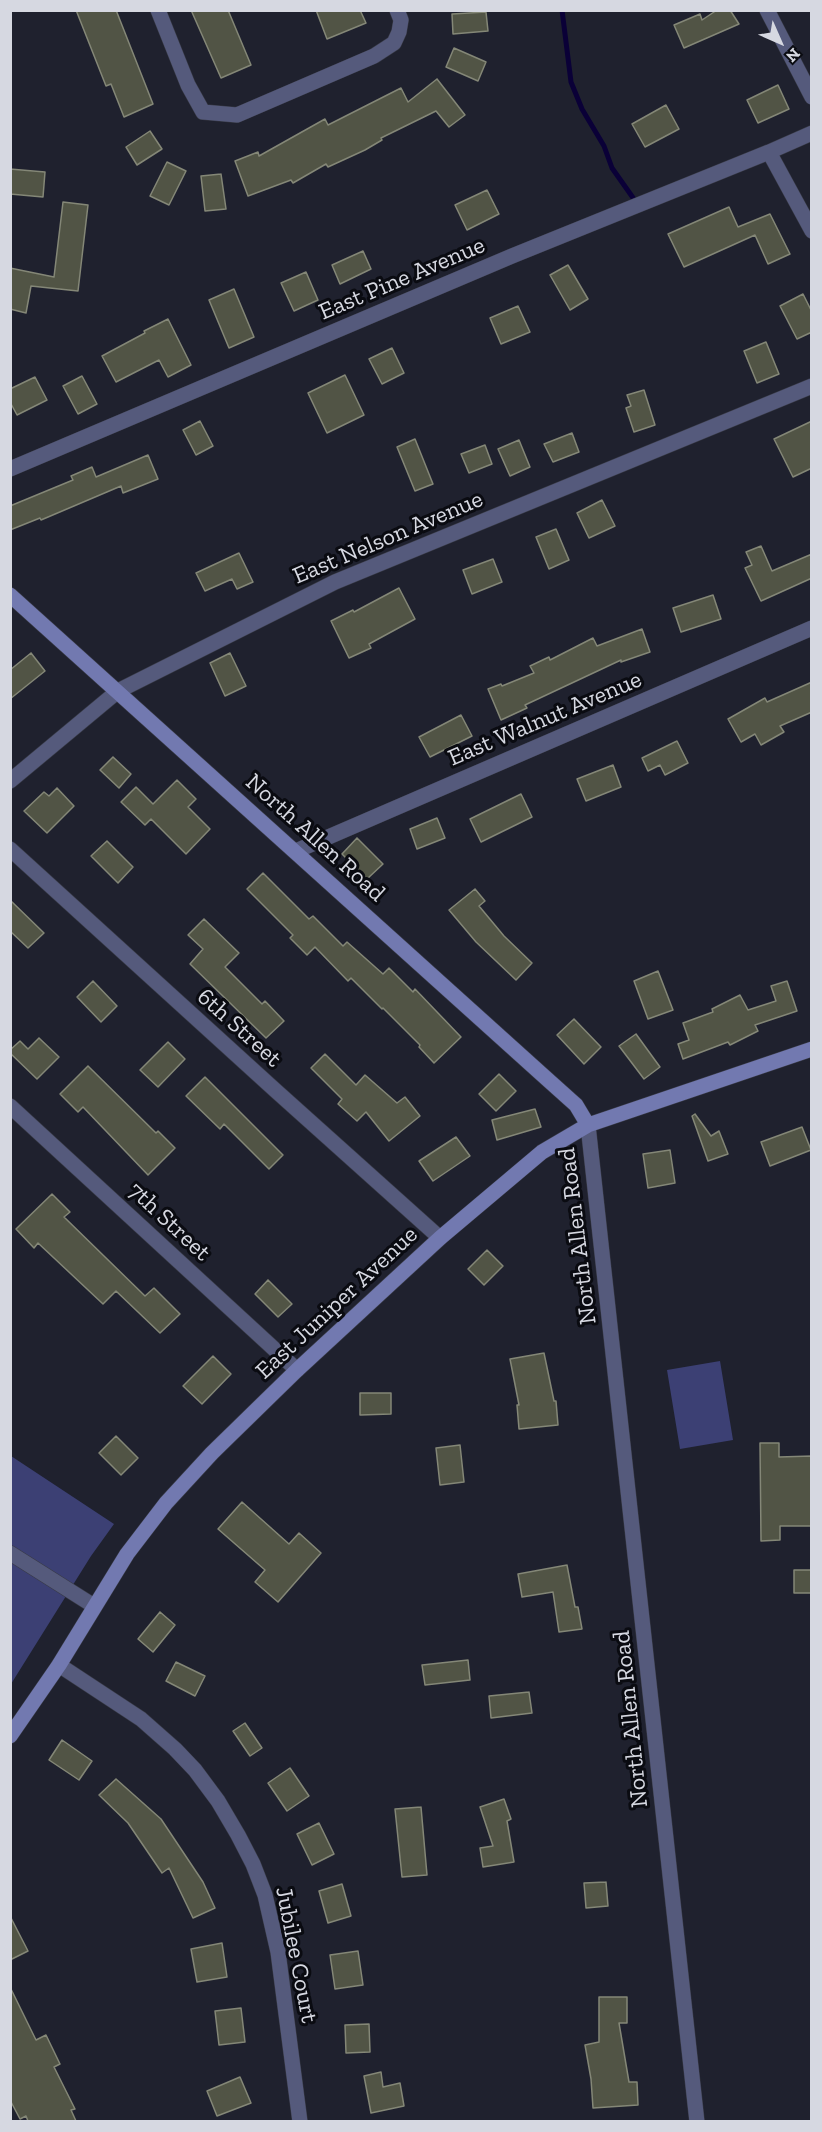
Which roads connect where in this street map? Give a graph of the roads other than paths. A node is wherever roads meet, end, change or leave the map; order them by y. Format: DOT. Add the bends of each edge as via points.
graph roads {
  1 [pos="158,10"];
  2 [pos="397,10"];
  3 [pos="767,10"];
  4 [pos="812,97"];
  5 [pos="812,133"];
  6 [pos="769,152"];
  7 [pos="812,231"];
  8 [pos="812,386"];
  9 [pos="10,469"];
  10 [pos="10,594"];
  11 [pos="812,628"];
  12 [pos="118,691"];
  13 [pos="10,781"];
  14 [pos="10,849"];
  15 [pos="296,851"];
  16 [pos="812,1049"];
  17 [pos="10,1107"];
  18 [pos="588,1125"];
  19 [pos="440,1238"];
  20 [pos="297,1370"];
  21 [pos="10,1552"];
  22 [pos="93,1606"];
  23 [pos="59,1665"];
  24 [pos="10,1736"];
  25 [pos="300,2121"];
  26 [pos="697,2121"];
  1 -- 2 [label="street" via="203,112 237,115 374,56 394,43 401,20"];
  3 -- 4 [label="street"];
  5 -- 6 [label="street, East Pine Avenue"];
  6 -- 7 [label="street"];
  6 -- 9 [label="street, East Pine Avenue" via="512,256"];
  8 -- 12 [label="street, East Nelson Avenue" via="335,582"];
  10 -- 12 [label="street, North Allen Road"];
  11 -- 15 [label="street, East Walnut Avenue"];
  12 -- 13 [label="street, East Nelson Avenue"];
  12 -- 15 [label="street, North Allen Road"];
  14 -- 19 [label="street, 6th Street"];
  15 -- 18 [label="street, North Allen Road" via="576,1106"];
  16 -- 18 [label="street, East Juniper Avenue"];
  17 -- 20 [label="street, 7th Street"];
  18 -- 19 [label="street, East Juniper Avenue" via="542,1152"];
  18 -- 26 [label="street, North Allen Road"];
  19 -- 20 [label="street, East Juniper Avenue"];
  20 -- 22 [label="street, East Juniper Avenue" via="166,1503"];
  21 -- 22 [label="street"];
  22 -- 23 [label="street, East Juniper Avenue"];
  23 -- 24 [label="street, East Juniper Avenue"];
  23 -- 25 [label="street, Jubilee Court" via="141,1719 175,1749 200,1778 238,1835 265,1896 278,1952"];
}
